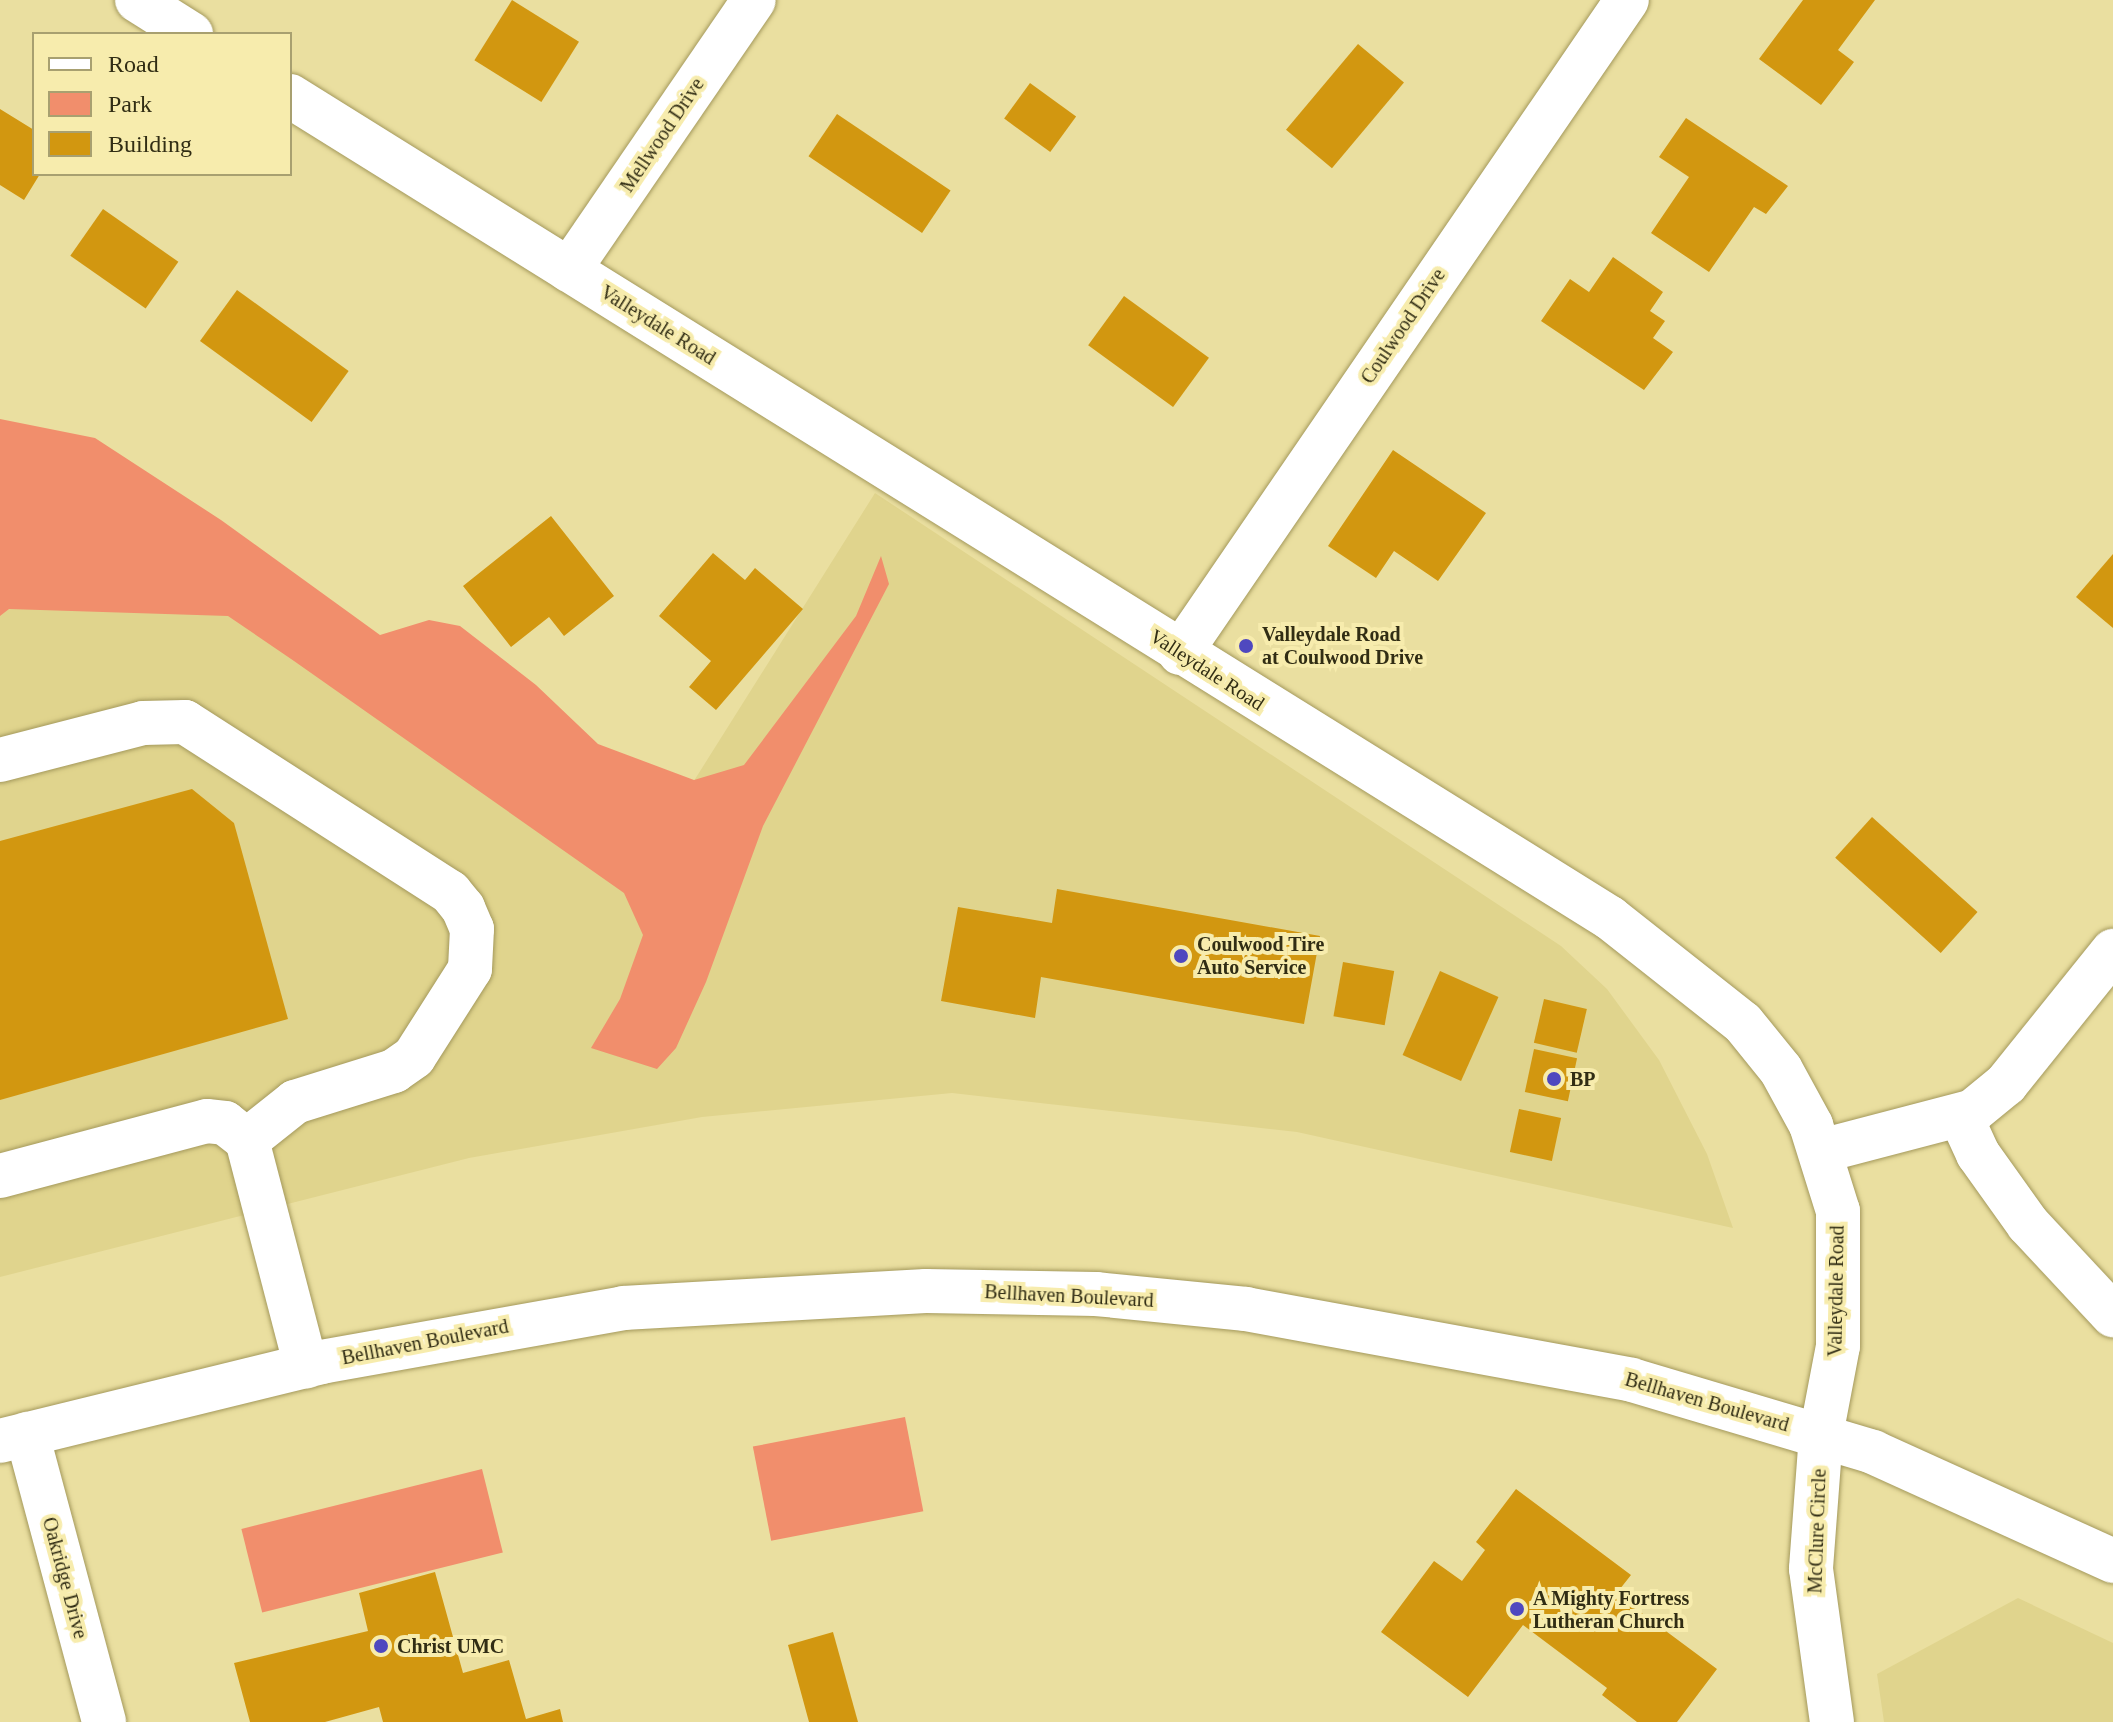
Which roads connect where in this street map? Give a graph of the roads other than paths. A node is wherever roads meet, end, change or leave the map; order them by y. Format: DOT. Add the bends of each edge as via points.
graph roads {
  1 [pos="137,0"];
  2 [pos="754,0"];
  3 [pos="1627,0"];
  4 [pos="188,32"];
  5 [pos="292,97"];
  6 [pos="569,270"];
  7 [pos="1180,653"];
  8 [pos="0,760"];
  9 [pos="2113,951"];
  10 [pos="1961,1117"];
  11 [pos="247,1140"];
  12 [pos="1821,1151"];
  13 [pos="0,1176"];
  14 [pos="2113,1315"];
  15 [pos="306,1366"];
  16 [pos="1821,1435"];
  17 [pos="13,1437"];
  18 [pos="2113,1561"];
  19 [pos="104,1722"];
  20 [pos="1832,1722"];
  1 -- 4 [label="street"];
  2 -- 6 [label="street, Mellwood Drive"];
  3 -- 7 [label="street, Coulwood Drive"];
  5 -- 6 [label="street, Valleydale Road"];
  6 -- 7 [label="street, Valleydale Road"];
  7 -- 12 [label="street, Valleydale Road" via="1610,918 1702,987 1743,1023 1781,1070"];
  8 -- 11 [label="street" via="143,723 185,722 450,892 463,908 472,929 470,969 414,1057 394,1071 295,1102"];
  9 -- 10 [label="street" via="2006,1084"];
  10 -- 12 [label="street"];
  10 -- 14 [label="street" via="1978,1154 2028,1224"];
  11 -- 13 [label="street" via="225,1123 207,1121"];
  11 -- 15 [label="street"];
  12 -- 16 [label="street, Valleydale Road" via="1841,1239 1838,1346"];
  15 -- 16 [label="street, Bellhaven Boulevard" via="623,1308 926,1291 1096,1294 1246,1309 1508,1354 1632,1380"];
  15 -- 17 [label="street, Bellhaven Boulevard"];
  16 -- 18 [label="street, Bellhaven Boulevard" via="1873,1452"];
  16 -- 20 [label="street, McClure Circle" via="1811,1569"];
  17 -- 19 [label="street, Oakridge Drive"];
}
